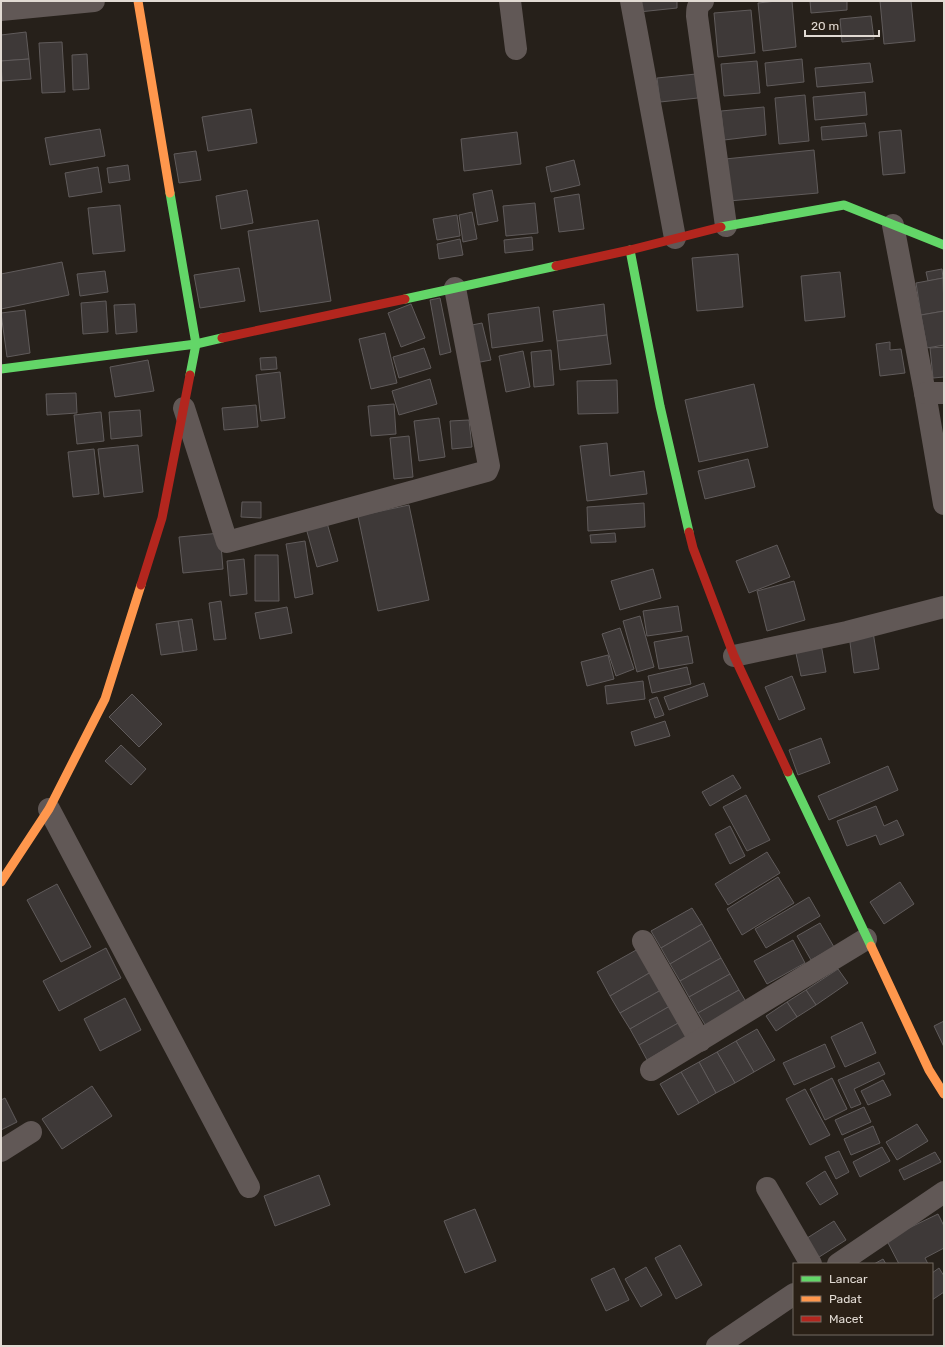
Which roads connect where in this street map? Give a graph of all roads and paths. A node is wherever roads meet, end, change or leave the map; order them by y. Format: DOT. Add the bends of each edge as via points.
graph roads {
  1 [pos="94,1"];
  2 [pos="138,1"];
  3 [pos="510,1"];
  4 [pos="631,1"];
  5 [pos="703,1"];
  6 [pos="1,10"];
  7 [pos="516,49"];
  8 [pos="893,224"];
  9 [pos="726,226"];
  10 [pos="675,238"];
  11 [pos="944,246"];
  12 [pos="630,250"];
  13 [pos="455,288"];
  14 [pos="196,344"];
  15 [pos="1,370"];
  16 [pos="935,393"];
  17 [pos="184,408"];
  18 [pos="944,504"];
  19 [pos="944,607"];
  20 [pos="734,656"];
  21 [pos="49,809"];
  22 [pos="1,882"];
  23 [pos="866,939"];
  24 [pos="643,941"];
  25 [pos="700,1041"];
  26 [pos="651,1070"];
  27 [pos="944,1094"];
  28 [pos="31,1132"];
  29 [pos="1,1151"];
  30 [pos="249,1187"];
  31 [pos="767,1188"];
  32 [pos="944,1192"];
  33 [pos="810,1263"];
  34 [pos="839,1263"];
  35 [pos="793,1295"];
  36 [pos="717,1346"];
  1 -- 6 [label="street"];
  2 -- 14 [label="street"];
  3 -- 7 [label="street"];
  4 -- 10 [label="street"];
  5 -- 9 [label="street" via="697,9 697,16"];
  8 -- 9 [label="street" via="844,205"];
  8 -- 11 [label="street"];
  8 -- 16 [label="street"];
  9 -- 10 [label="street"];
  10 -- 12 [label="street"];
  12 -- 13 [label="street"];
  12 -- 20 [label="street" via="660,406 693,548"];
  13 -- 14 [label="street"];
  13 -- 17 [label="street" via="489,466 487,471 227,542"];
  14 -- 15 [label="street"];
  14 -- 17 [label="street"];
  16 -- 18 [label="street"];
  17 -- 21 [label="street" via="162,518 105,699"];
  19 -- 20 [label="street" via="847,632"];
  20 -- 23 [label="street"];
  21 -- 22 [label="street"];
  21 -- 30 [label="street"];
  23 -- 25 [label="street"];
  23 -- 27 [label="street" via="929,1070"];
  24 -- 25 [label="street"];
  25 -- 26 [label="street"];
  28 -- 29 [label="street"];
  31 -- 33 [label="street"];
  32 -- 34 [label="street"];
  35 -- 36 [label="street"];
}
